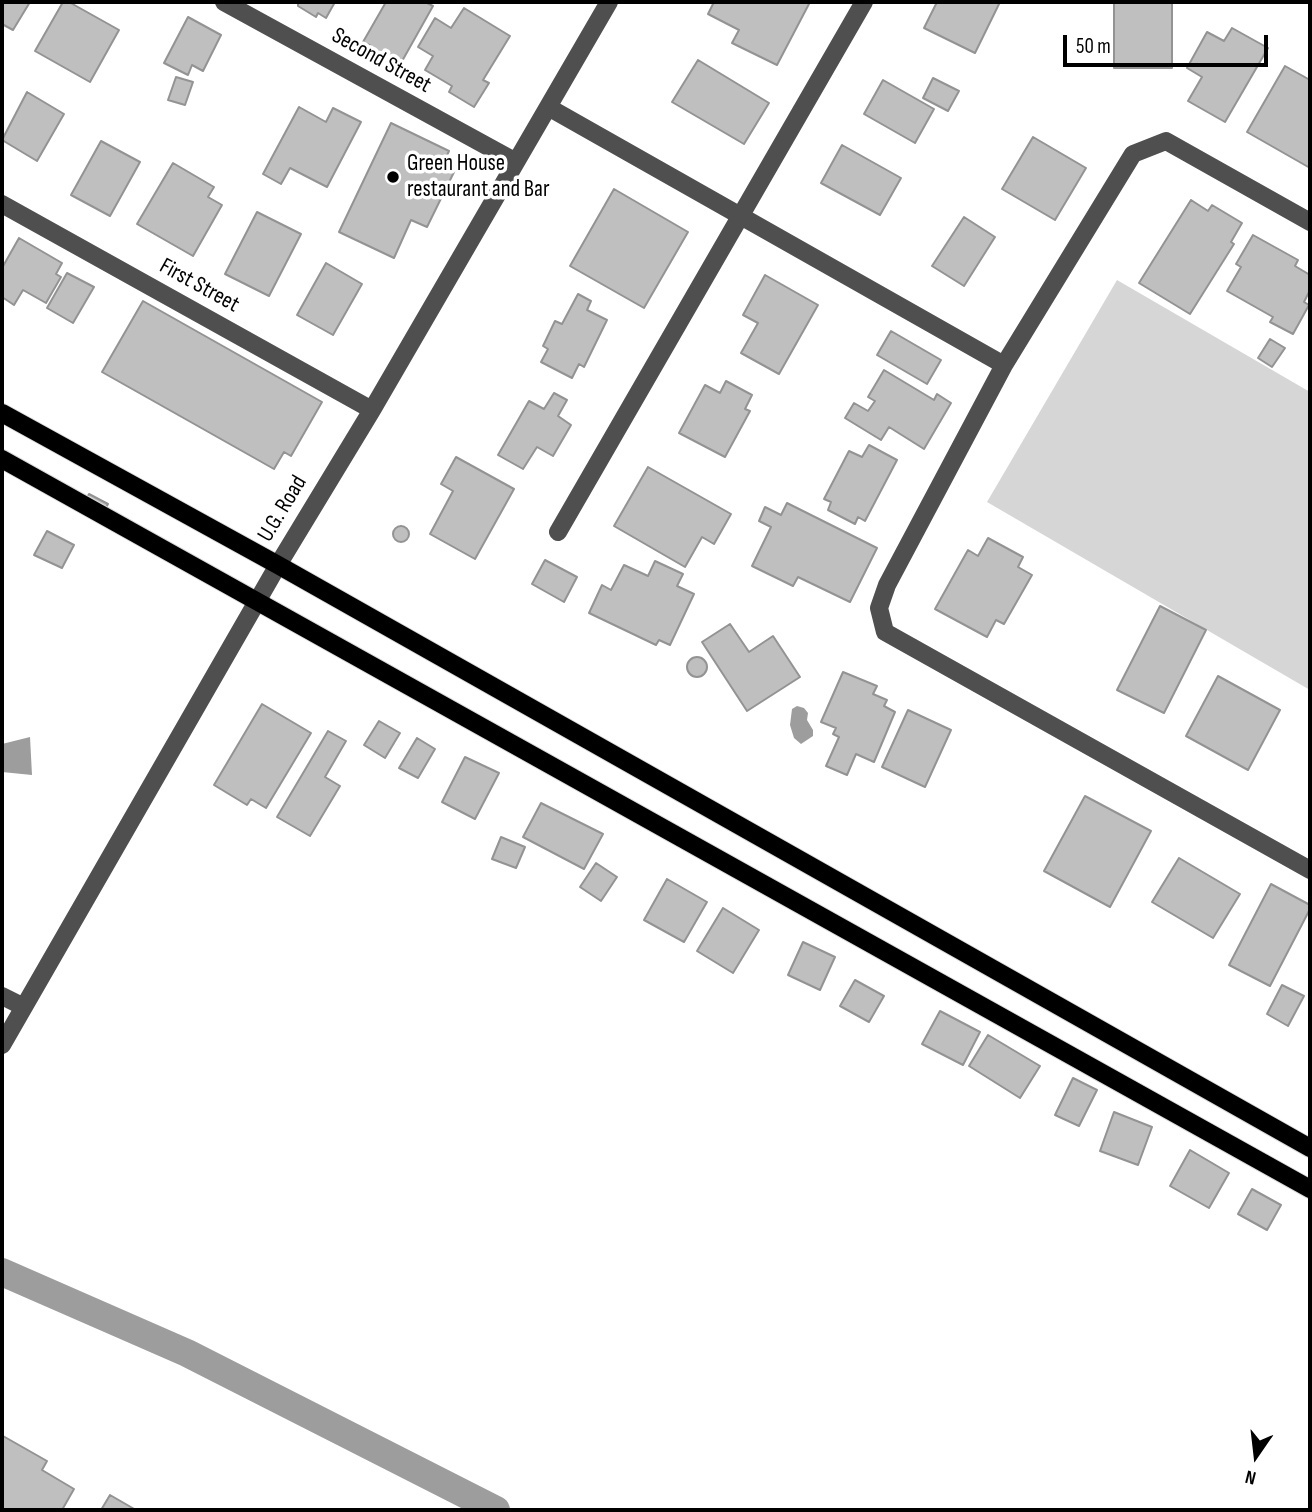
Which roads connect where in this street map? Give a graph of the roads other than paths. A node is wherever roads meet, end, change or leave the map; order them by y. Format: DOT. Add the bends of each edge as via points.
graph roads {
  1 [pos="224,2"];
  2 [pos="609,2"];
  3 [pos="864,2"];
  4 [pos="548,107"];
  5 [pos="516,162"];
  6 [pos="2,204"];
  7 [pos="741,216"];
  8 [pos="1310,222"];
  9 [pos="1004,365"];
  10 [pos="372,410"];
  11 [pos="2,414"];
  12 [pos="2,459"];
  13 [pos="558,532"];
  14 [pos="278,565"];
  15 [pos="257,601"];
  16 [pos="1310,870"];
  17 [pos="2,996"];
  18 [pos="24,1007"];
  19 [pos="2,1045"];
  20 [pos="1310,1149"];
  21 [pos="1310,1189"];
  1 -- 5 [label="street, Second Street"];
  2 -- 4 [label="street, U.G. Road"];
  3 -- 7 [label="street"];
  4 -- 5 [label="street, U.G. Road"];
  4 -- 7 [label="street"];
  5 -- 10 [label="street, U.G. Road"];
  6 -- 10 [label="street, First Street"];
  7 -- 9 [label="street"];
  7 -- 13 [label="street"];
  8 -- 9 [label="street" via="1166,141 1133,154"];
  9 -- 16 [label="street" via="887,585 879,608 886,632"];
  10 -- 14 [label="street, U.G. Road"];
  11 -- 14 [label="main road"];
  12 -- 15 [label="main road"];
  14 -- 15 [label="street, U.G. Road"];
  14 -- 20 [label="main road"];
  15 -- 18 [label="street, U.G. Road"];
  15 -- 21 [label="main road"];
  17 -- 18 [label="street"];
  18 -- 19 [label="street, U.G. Road"];
}
